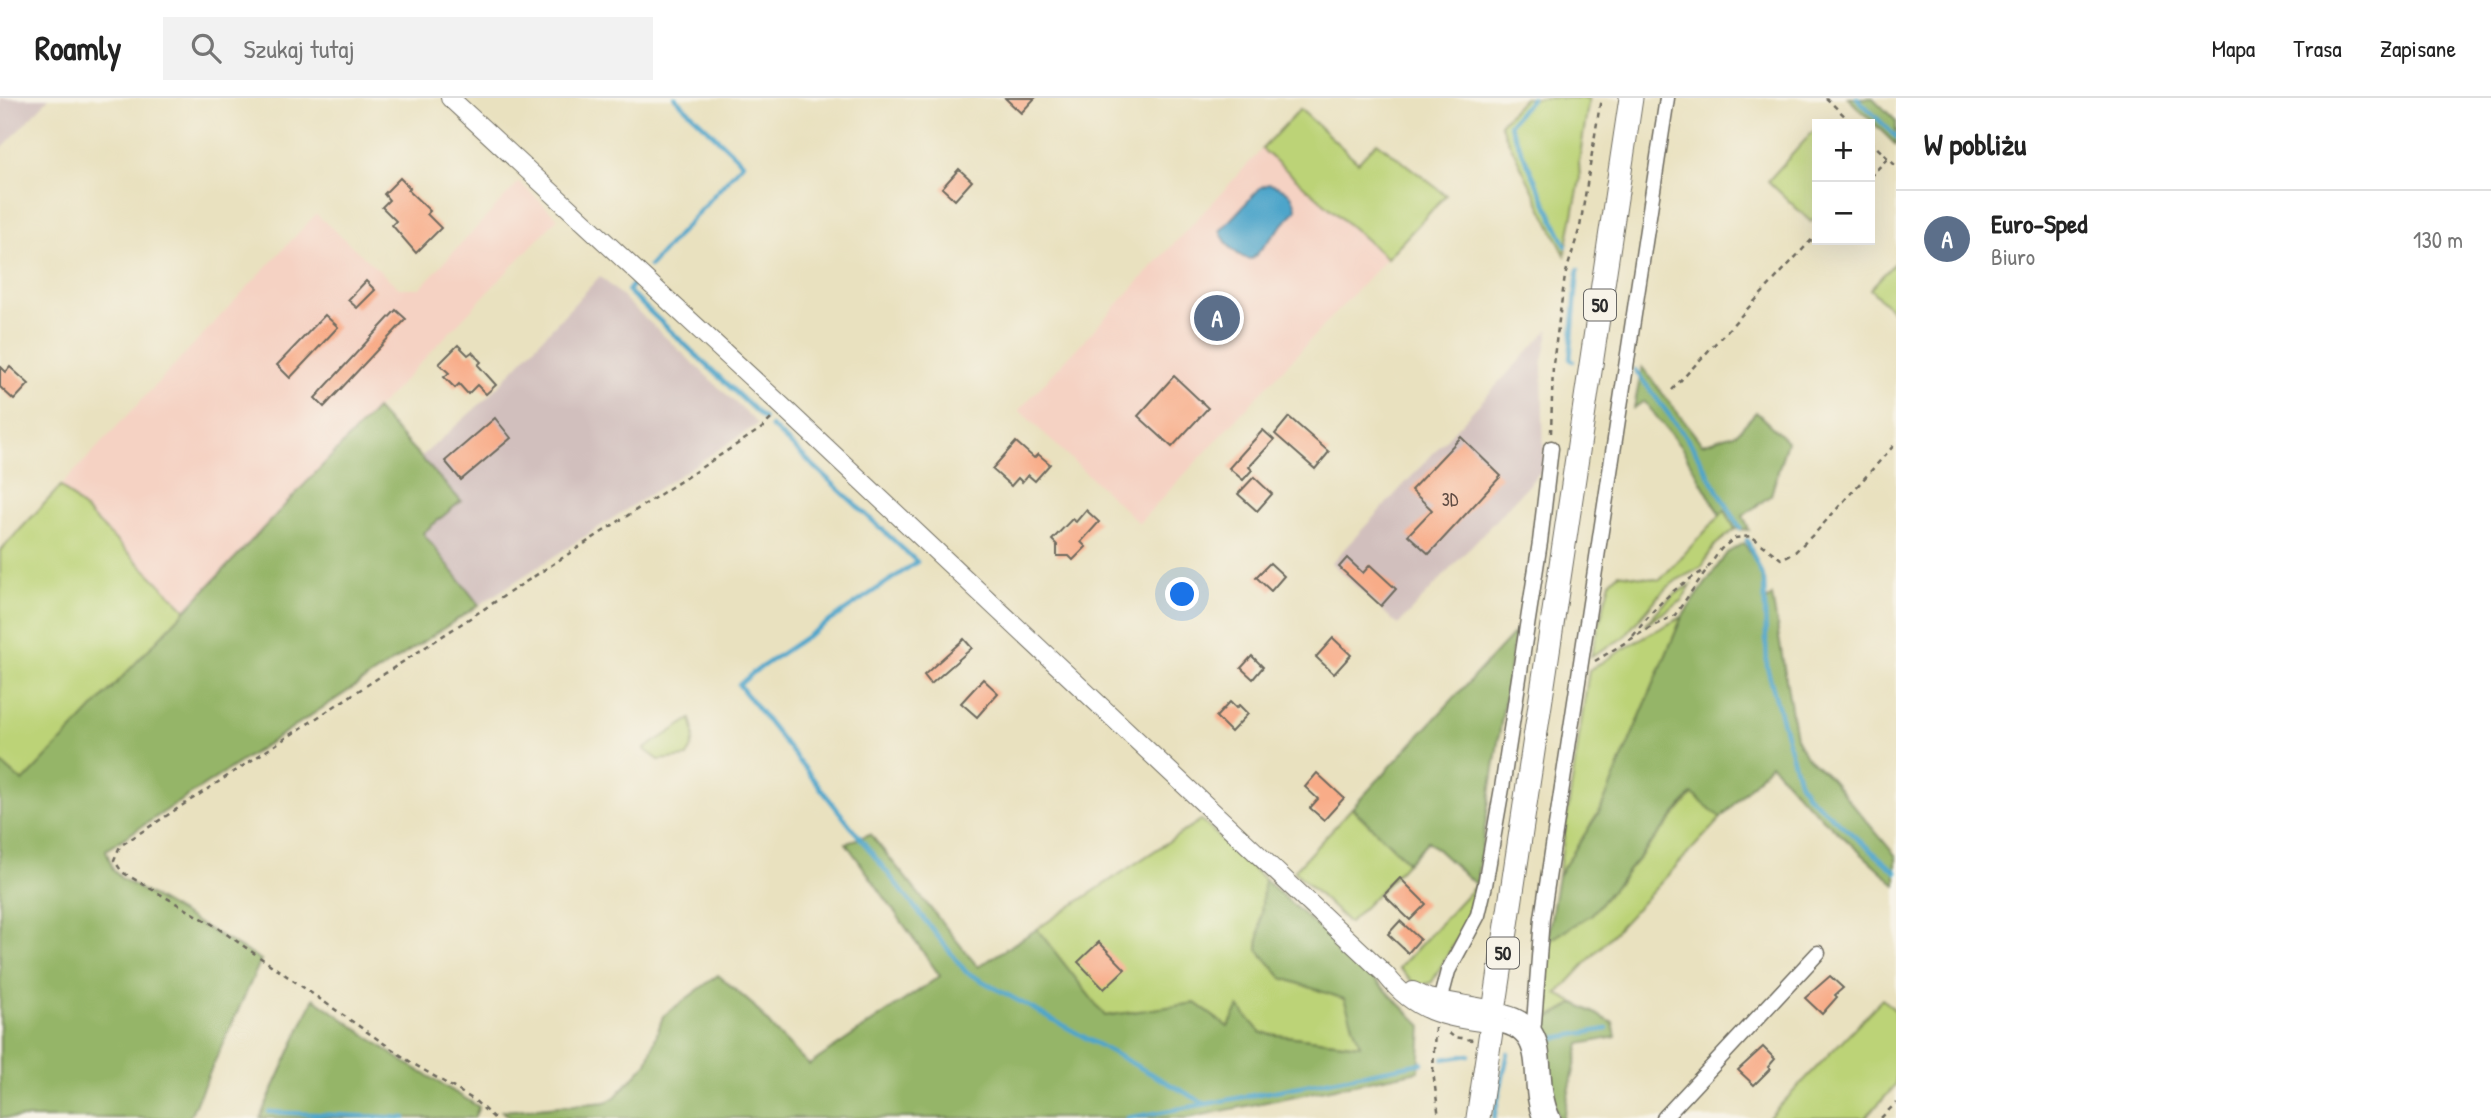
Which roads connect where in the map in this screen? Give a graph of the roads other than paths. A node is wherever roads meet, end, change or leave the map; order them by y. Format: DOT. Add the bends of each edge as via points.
graph roads {
  1 [pos="450,98"];
  2 [pos="1631,98"];
  3 [pos="1667,98"];
  4 [pos="1551,448"];
  5 [pos="1818,953"];
  6 [pos="1438,1007"];
  7 [pos="1494,1017"];
  8 [pos="1529,1033"];
  9 [pos="1478,1118"];
  10 [pos="1541,1118"];
  11 [pos="1553,1118"];
  12 [pos="1664,1118"];
  1 -- 6 [label="street" via="1386,975"];
  2 -- 7 [label="main road, 50"];
  3 -- 8 [label="street" via="1542,918"];
  4 -- 6 [label="street" via="1485,885 1478,915 1448,971"];
  5 -- 12 [label="street"];
  6 -- 7 [label="street"];
  7 -- 8 [label="street" via="1517,1015"];
  7 -- 9 [label="main road, 50"];
  8 -- 10 [label="street" via="1534,1097"];
  8 -- 11 [label="street" via="1542,1047"];
}
